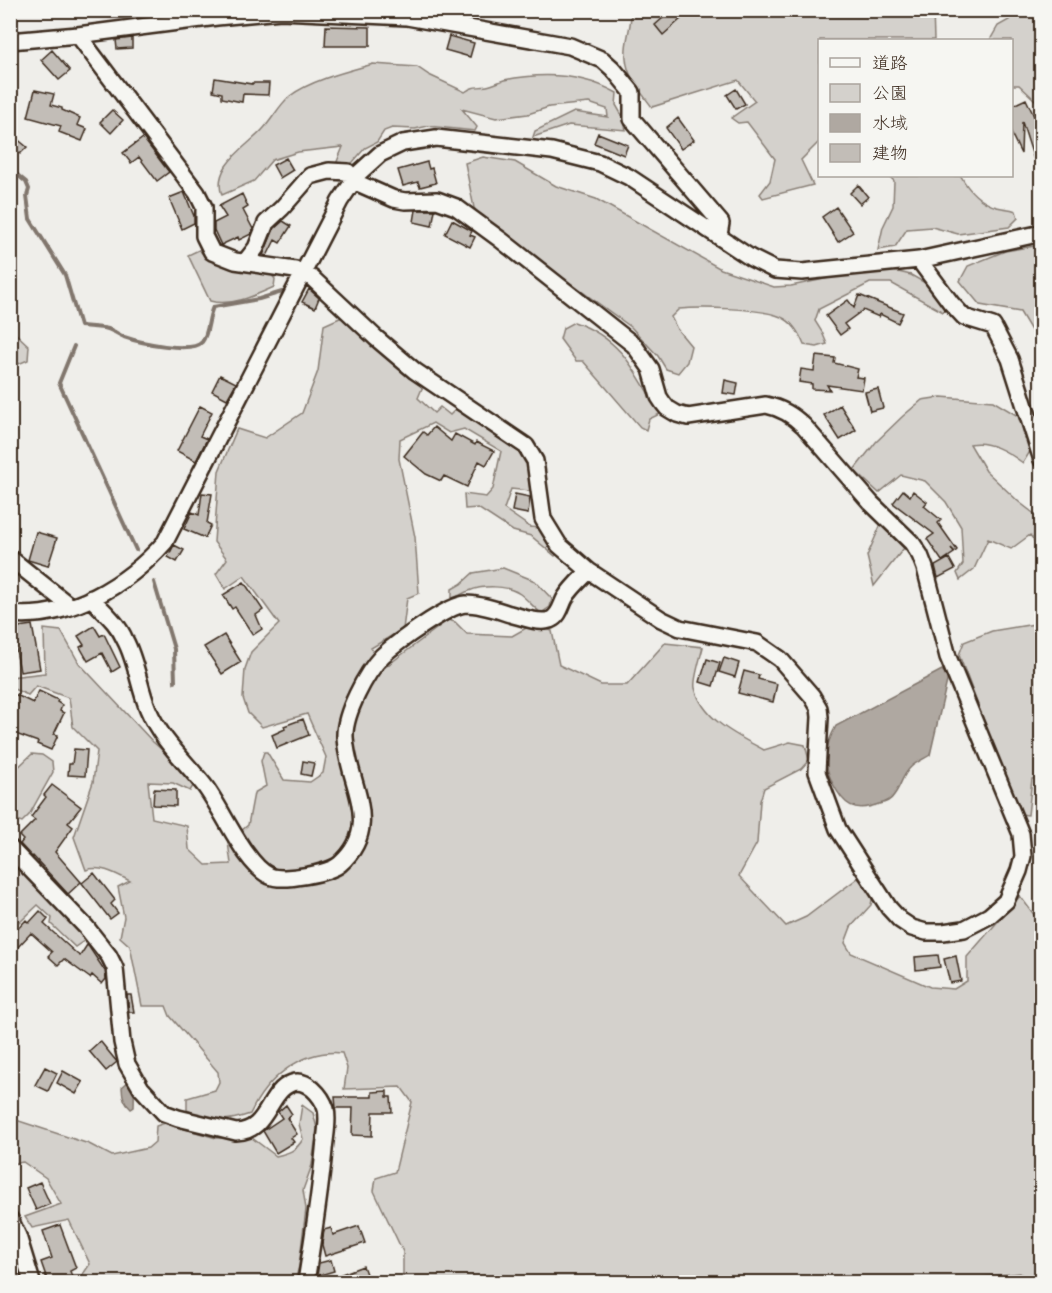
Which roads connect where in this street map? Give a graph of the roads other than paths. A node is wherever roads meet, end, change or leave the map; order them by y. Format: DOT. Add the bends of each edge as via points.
graph roads {
  1 [pos="281,11"];
  2 [pos="217,14"];
  3 [pos="78,35"];
  4 [pos="10,41"];
  5 [pos="353,181"];
  6 [pos="1041,233"];
  7 [pos="719,235"];
  8 [pos="919,260"];
  9 [pos="245,262"];
  10 [pos="303,272"];
  11 [pos="1041,460"];
  12 [pos="10,558"];
  13 [pos="589,571"];
  14 [pos="91,598"];
  15 [pos="70,606"];
  16 [pos="10,614"];
  17 [pos="10,848"];
  18 [pos="10,1219"];
  19 [pos="32,1282"];
  20 [pos="306,1282"];
  1 -- 2 [label="street"];
  1 -- 7 [label="street" via="407,16 570,46 603,60 632,92 632,120 721,223"];
  2 -- 3 [label="street"];
  3 -- 4 [label="street"];
  3 -- 9 [label="street" via="197,193 204,207 204,236 212,252"];
  5 -- 7 [label="street" via="380,154 418,140 436,138 552,151 614,169"];
  5 -- 9 [label="street" via="348,172 310,176 266,223 256,248"];
  5 -- 10 [label="street"];
  5 -- 13 [label="street" via="394,199 438,200 456,207 634,345 651,369 659,397 677,414 688,417 766,405 792,415 912,543 925,568 948,657 1021,834 1023,856 1006,901 989,916 964,929 926,932 900,920 838,829 817,772 819,708 798,678 757,643 680,628"];
  6 -- 8 [label="street"];
  7 -- 8 [label="street" via="775,270 802,272"];
  8 -- 11 [label="street" via="964,317 993,326 1010,359"];
  9 -- 10 [label="street"];
  10 -- 13 [label="street" via="415,371 526,446 535,461 543,519 559,545"];
  10 -- 14 [label="street" via="165,542 132,574"];
  12 -- 15 [label="street"];
  13 -- 14 [label="street" via="552,619 540,621 479,606 456,606 384,655 368,673 353,703 345,734 347,760 362,812 361,831 354,848 334,869 286,878 271,877 249,857 204,784 159,731 126,641 117,625"];
  14 -- 15 [label="street"];
  15 -- 16 [label="street"];
  17 -- 20 [label="street" via="109,956 115,968 127,1064 141,1088 164,1113 246,1132 262,1119 286,1086 304,1084 321,1099 326,1109 326,1126"];
  18 -- 19 [label="street"];
}
